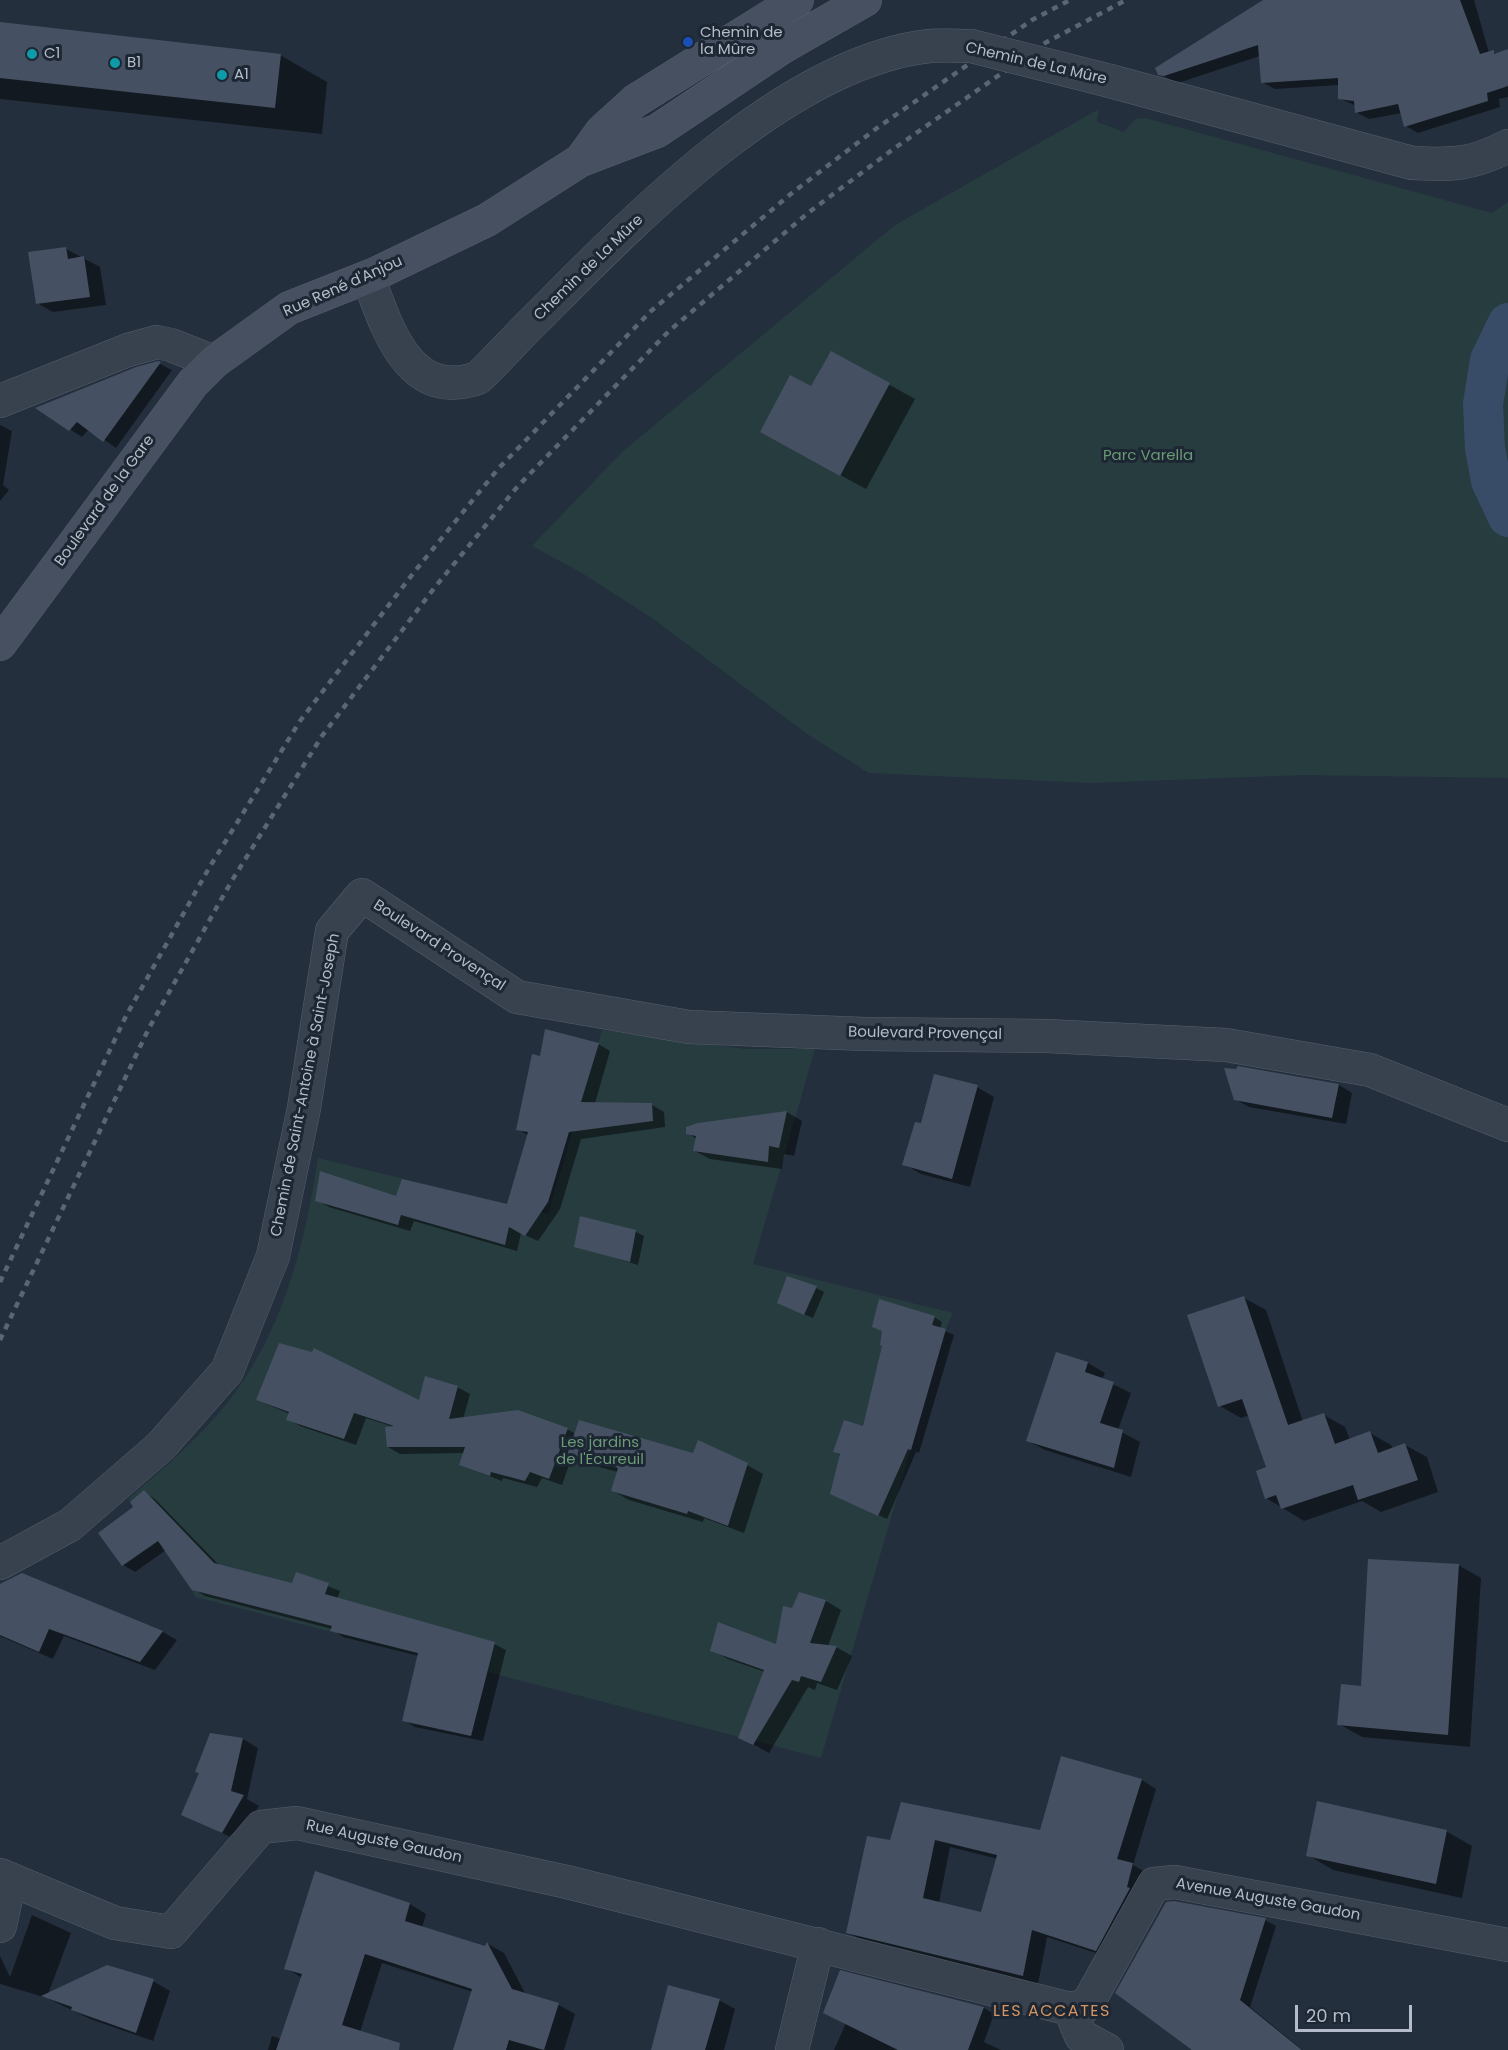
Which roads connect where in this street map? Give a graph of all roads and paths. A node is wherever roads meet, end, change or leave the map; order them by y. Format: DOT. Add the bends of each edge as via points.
graph roads {
  1 [pos="797,0"];
  2 [pos="864,1"];
  3 [pos="1508,146"];
  4 [pos="581,160"];
  5 [pos="368,277"];
  6 [pos="214,362"];
  7 [pos="0,401"];
  8 [pos="0,644"];
  9 [pos="362,895"];
  10 [pos="1508,1125"];
  11 [pos="0,1563"];
  12 [pos="5,1877"];
  13 [pos="0,1926"];
  14 [pos="818,1944"];
  15 [pos="1508,1945"];
  16 [pos="1070,2009"];
  17 [pos="792,2050"];
  18 [pos="1107,2050"];
  1 -- 4 [label="main road" via="635,101 602,130"];
  2 -- 4 [label="main road" via="781,48 657,131"];
  3 -- 5 [label="street, Chemin de La Mûre, bridge" via="1481,160 1450,165 1412,163 971,46 930,46 847,69 792,97 723,147 618,237 478,378 461,384 436,380 415,369 390,335"];
  4 -- 5 [label="main road, Rue René d'Anjou" via="486,220"];
  5 -- 6 [label="main road, Rue René d'Anjou" via="288,308"];
  6 -- 7 [label="street" via="157,342"];
  6 -- 8 [label="main road, Boulevard de la Gare" via="193,382"];
  9 -- 10 [label="street, Boulevard Provençal" via="517,997 689,1027 1226,1045 1370,1070"];
  9 -- 11 [label="street, Chemin de Saint-Antoine à Saint-Joseph" via="332,931 304,1108 273,1256 227,1371 161,1446 70,1525"];
  12 -- 13 [label="street"];
  12 -- 14 [label="street, Rue Auguste Gaudon" via="115,1923 171,1932 261,1827 297,1823 567,1882"];
  14 -- 16 [label="street"];
  14 -- 17 [label="street"];
  15 -- 16 [label="street, Avenue Auguste Gaudon" via="1175,1882 1154,1884 1087,2005"];
  16 -- 18 [label="street" via="1081,2036"];
}
